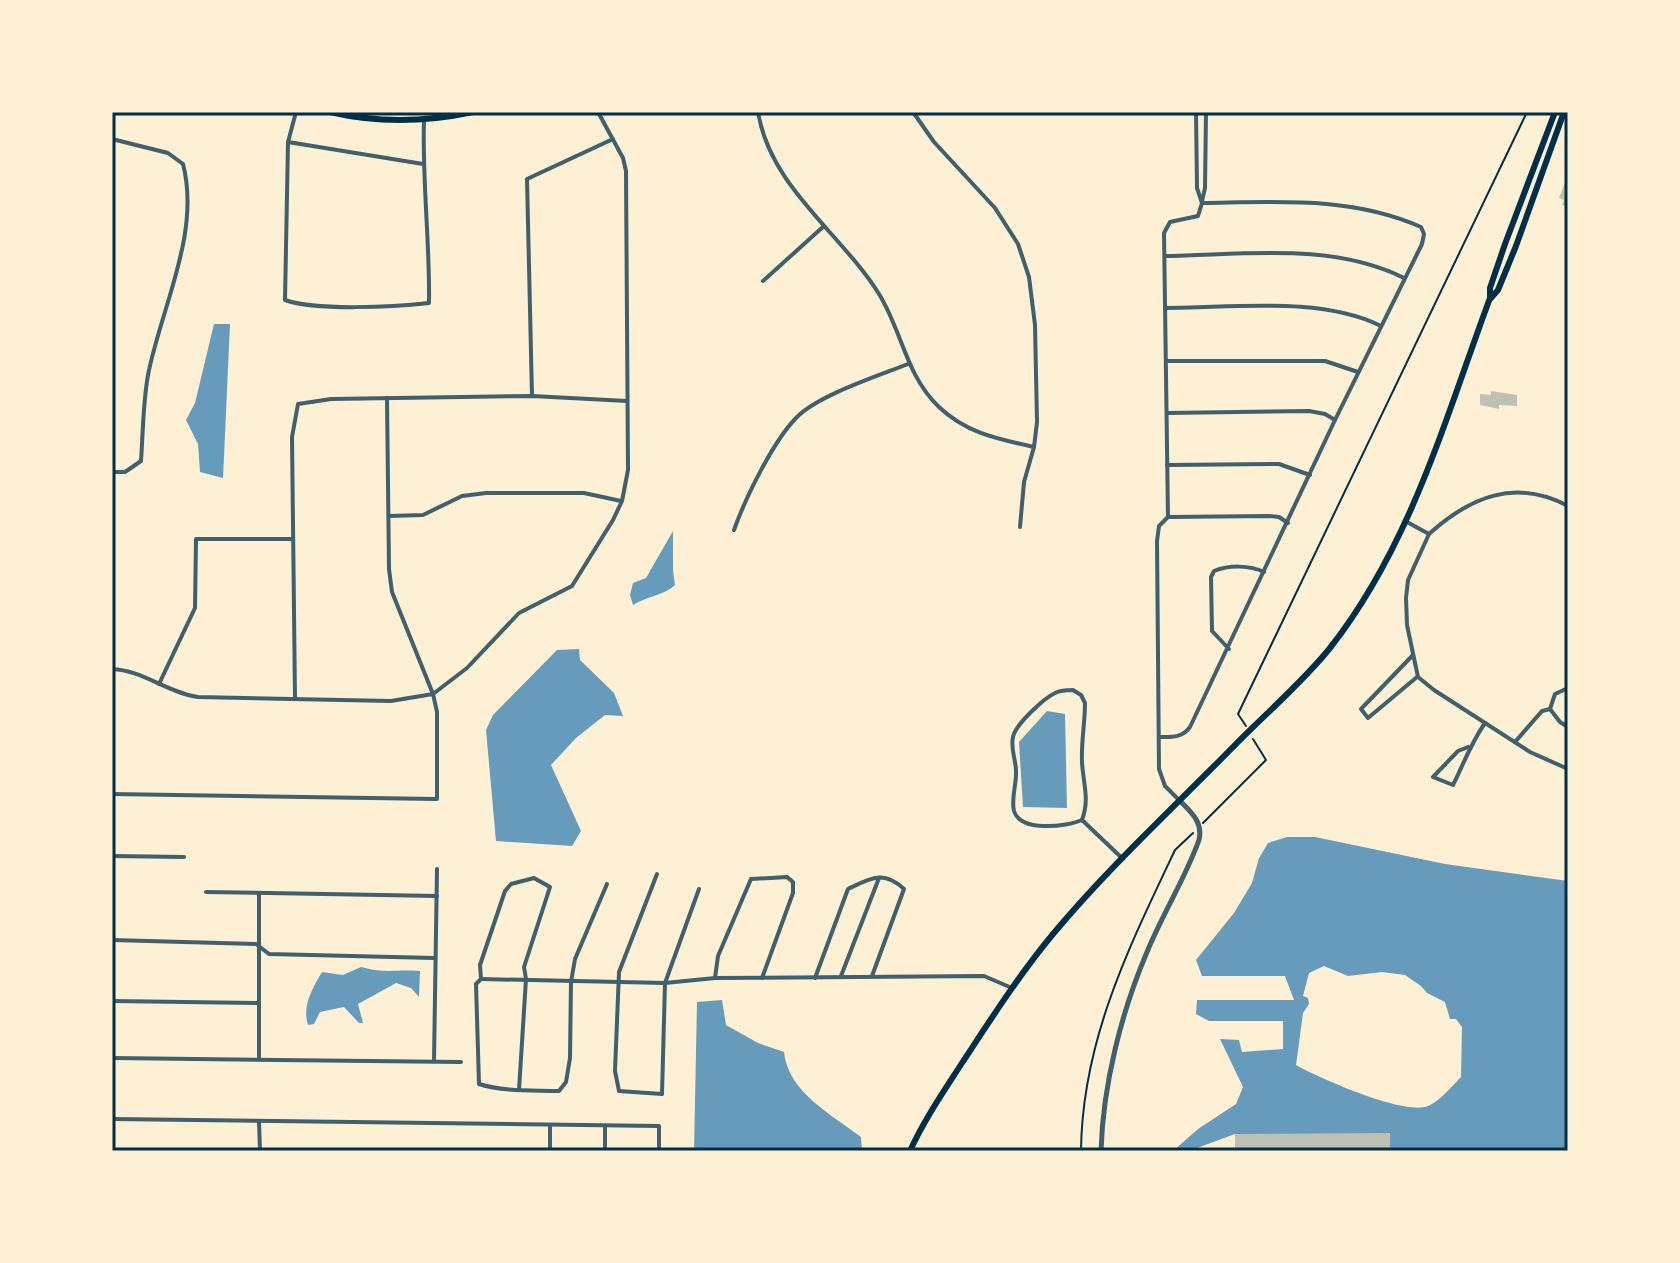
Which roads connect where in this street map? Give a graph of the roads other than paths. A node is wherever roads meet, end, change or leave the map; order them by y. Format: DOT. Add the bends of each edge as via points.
graph roads {
  1 [pos="296,112"];
  2 [pos="330,112"];
  3 [pos="473,112"];
  4 [pos="598,112"];
  5 [pos="758,112"];
  6 [pos="913,112"];
  7 [pos="1196,112"];
  8 [pos="1206,112"];
  9 [pos="1555,112"];
  10 [pos="1564,112"];
  11 [pos="424,119"];
  12 [pos="112,139"];
  13 [pos="613,139"];
  14 [pos="288,142"];
  15 [pos="423,164"];
  16 [pos="1202,203"];
  17 [pos="824,226"];
  18 [pos="1165,256"];
  19 [pos="1404,278"];
  20 [pos="763,281"];
  21 [pos="1490,298"];
  22 [pos="1166,308"];
  23 [pos="1381,326"];
  24 [pos="1166,361"];
  25 [pos="908,364"];
  26 [pos="1358,372"];
  27 [pos="532,396"];
  28 [pos="387,398"];
  29 [pos="627,401"];
  30 [pos="1167,413"];
  31 [pos="1335,420"];
  32 [pos="1034,447"];
  33 [pos="1167,465"];
  34 [pos="112,472"];
  35 [pos="1310,475"];
  36 [pos="622,501"];
  37 [pos="1568,506"];
  38 [pos="389,516"];
  39 [pos="1168,517"];
  40 [pos="1407,522"];
  41 [pos="1288,523"];
  42 [pos="1020,527"];
  43 [pos="734,530"];
  44 [pos="1429,534"];
  45 [pos="293,539"];
  46 [pos="1264,572"];
  47 [pos="1229,649"];
  48 [pos="1413,655"];
  49 [pos="112,669"];
  50 [pos="1418,677"];
  51 [pos="159,684"];
  52 [pos="1568,688"];
  53 [pos="433,694"];
  54 [pos="295,698"];
  55 [pos="1550,709"];
  56 [pos="1485,723"];
  57 [pos="1568,727"];
  58 [pos="1159,737"];
  59 [pos="1515,742"];
  60 [pos="1468,747"];
  61 [pos="1568,769"];
  62 [pos="112,794"];
  63 [pos="1180,801"];
  64 [pos="1082,820"];
  65 [pos="112,856"];
  66 [pos="184,857"];
  67 [pos="1123,859"];
  68 [pos="437,869"];
  69 [pos="657,874"];
  70 [pos="879,877"];
  71 [pos="607,884"];
  72 [pos="699,889"];
  73 [pos="206,892"];
  74 [pos="259,895"];
  75 [pos="437,896"];
  76 [pos="112,940"];
  77 [pos="258,944"];
  78 [pos="434,958"];
  79 [pos="841,976"];
  80 [pos="872,976"];
  81 [pos="715,978"];
  82 [pos="762,978"];
  83 [pos="815,978"];
  84 [pos="481,979"];
  85 [pos="526,979"];
  86 [pos="571,982"];
  87 [pos="618,983"];
  88 [pos="665,983"];
  89 [pos="1012,988"];
  90 [pos="112,1001"];
  91 [pos="258,1003"];
  92 [pos="112,1058"];
  93 [pos="259,1059"];
  94 [pos="434,1061"];
  95 [pos="461,1062"];
  96 [pos="519,1090"];
  97 [pos="112,1119"];
  98 [pos="259,1120"];
  99 [pos="550,1125"];
  100 [pos="605,1127"];
  101 [pos="260,1151"];
  102 [pos="550,1151"];
  103 [pos="605,1151"];
  104 [pos="659,1151"];
  105 [pos="910,1151"];
  106 [pos="1101,1151"];
  1 -- 14 [label="street"];
  2 -- 11 [label="main road" via="382,120"];
  3 -- 11 [label="main road"];
  4 -- 13 [label="street"];
  5 -- 17 [label="street" via="782,174"];
  6 -- 32 [label="street" via="995,208 1022,253 1035,325"];
  7 -- 16 [label="street" via="1197,188"];
  8 -- 16 [label="street"];
  9 -- 21 [label="main road"];
  10 -- 21 [label="main road" via="1516,246"];
  11 -- 15 [label="street"];
  12 -- 34 [label="street" via="168,153 183,164 186,178 180,258 148,375 141,461 125,472"];
  13 -- 27 [label="street" via="527,179"];
  13 -- 29 [label="street" via="626,171"];
  14 -- 15 [label="street"];
  14 -- 15 [label="street" via="285,300 298,305 429,303"];
  16 -- 18 [label="street" via="1198,216 1167,226"];
  16 -- 19 [label="street" via="1360,207 1409,222 1424,234"];
  17 -- 20 [label="street"];
  17 -- 25 [label="street" via="878,292"];
  18 -- 19 [label="street" via="1332,256 1382,267"];
  18 -- 22 [label="street"];
  19 -- 23 [label="street"];
  21 -- 40 [label="main road"];
  22 -- 23 [label="street" via="1310,307 1361,316"];
  22 -- 24 [label="street"];
  23 -- 26 [label="street"];
  24 -- 26 [label="street" via="1325,361"];
  24 -- 30 [label="street"];
  25 -- 32 [label="street" via="926,393 955,421"];
  25 -- 43 [label="street" via="846,389 797,417"];
  26 -- 31 [label="street"];
  27 -- 28 [label="street"];
  27 -- 29 [label="street"];
  28 -- 38 [label="street"];
  28 -- 45 [label="street" via="298,404 292,437"];
  29 -- 36 [label="street" via="628,470"];
  30 -- 31 [label="street" via="1309,411"];
  30 -- 33 [label="street"];
  31 -- 35 [label="street"];
  32 -- 42 [label="street"];
  33 -- 35 [label="street" via="1279,464"];
  33 -- 39 [label="street"];
  35 -- 41 [label="street"];
  36 -- 38 [label="street" via="584,493 486,493 462,496 423,515"];
  36 -- 53 [label="street" via="572,586 519,613 467,668"];
  37 -- 44 [label="street" via="1533,494 1502,493 1461,508"];
  38 -- 53 [label="street" via="392,592"];
  39 -- 41 [label="street" via="1269,516"];
  39 -- 58 [label="street" via="1159,526 1157,541"];
  40 -- 44 [label="street"];
  40 -- 63 [label="main road" via="1376,583 1328,650"];
  41 -- 46 [label="street"];
  44 -- 48 [label="street" via="1407,589 1405,613"];
  45 -- 51 [label="street" via="196,539 195,608"];
  45 -- 54 [label="street"];
  46 -- 47 [label="street"];
  46 -- 47 [label="street" via="1221,568 1211,577 1212,631"];
  47 -- 58 [label="street" via="1185,734"];
  48 -- 50 [label="street"];
  48 -- 50 [label="street" via="1361,709 1368,718"];
  49 -- 51 [label="street"];
  50 -- 56 [label="street"];
  51 -- 54 [label="street" via="198,697"];
  52 -- 55 [label="street" via="1555,694"];
  53 -- 54 [label="street" via="391,701"];
  53 -- 62 [label="street" via="437,799"];
  55 -- 57 [label="street"];
  55 -- 59 [label="street" via="1542,711"];
  56 -- 59 [label="street"];
  56 -- 60 [label="street"];
  58 -- 63 [label="street" via="1161,778"];
  59 -- 61 [label="street"];
  60 -- 60 [label="street" via="1453,785 1433,777 1458,751"];
  63 -- 67 [label="main road"];
  63 -- 106 [label="street" via="1197,819 1199,840 1133,993 1111,1077"];
  64 -- 64 [label="street" via="1085,703 1073,690 1061,691 1013,735 1013,803 1015,815 1029,824"];
  64 -- 67 [label="street"];
  65 -- 66 [label="street"];
  67 -- 89 [label="main road" via="1052,935"];
  68 -- 75 [label="street"];
  69 -- 87 [label="street"];
  70 -- 79 [label="street"];
  70 -- 80 [label="street" via="892,878 904,889"];
  70 -- 83 [label="street" via="848,889"];
  71 -- 86 [label="street" via="575,959"];
  72 -- 88 [label="street"];
  73 -- 74 [label="street"];
  74 -- 75 [label="street"];
  74 -- 77 [label="street"];
  75 -- 78 [label="street"];
  76 -- 77 [label="street"];
  77 -- 78 [label="street" via="269,954"];
  77 -- 91 [label="street"];
  78 -- 94 [label="street"];
  79 -- 80 [label="street"];
  79 -- 83 [label="street"];
  80 -- 89 [label="street" via="984,976"];
  81 -- 82 [label="street"];
  81 -- 82 [label="street" via="718,956 751,879 787,877 793,893"];
  81 -- 88 [label="street"];
  82 -- 83 [label="street"];
  84 -- 85 [label="street"];
  84 -- 85 [label="street" via="480,965 505,891 534,878 550,887 524,967"];
  84 -- 96 [label="street" via="475,995 479,1084"];
  85 -- 86 [label="street"];
  85 -- 96 [label="street"];
  86 -- 87 [label="street"];
  86 -- 96 [label="street" via="566,1082 559,1091"];
  87 -- 88 [label="street"];
  87 -- 88 [label="street" via="619,1091 662,1094"];
  89 -- 105 [label="main road"];
  90 -- 91 [label="street"];
  91 -- 93 [label="street"];
  92 -- 93 [label="street"];
  93 -- 94 [label="street"];
  94 -- 95 [label="street"];
  97 -- 98 [label="street"];
  98 -- 99 [label="street"];
  98 -- 101 [label="street"];
  99 -- 100 [label="street"];
  99 -- 102 [label="street"];
  100 -- 103 [label="street"];
  100 -- 104 [label="street" via="659,1126"];
}
